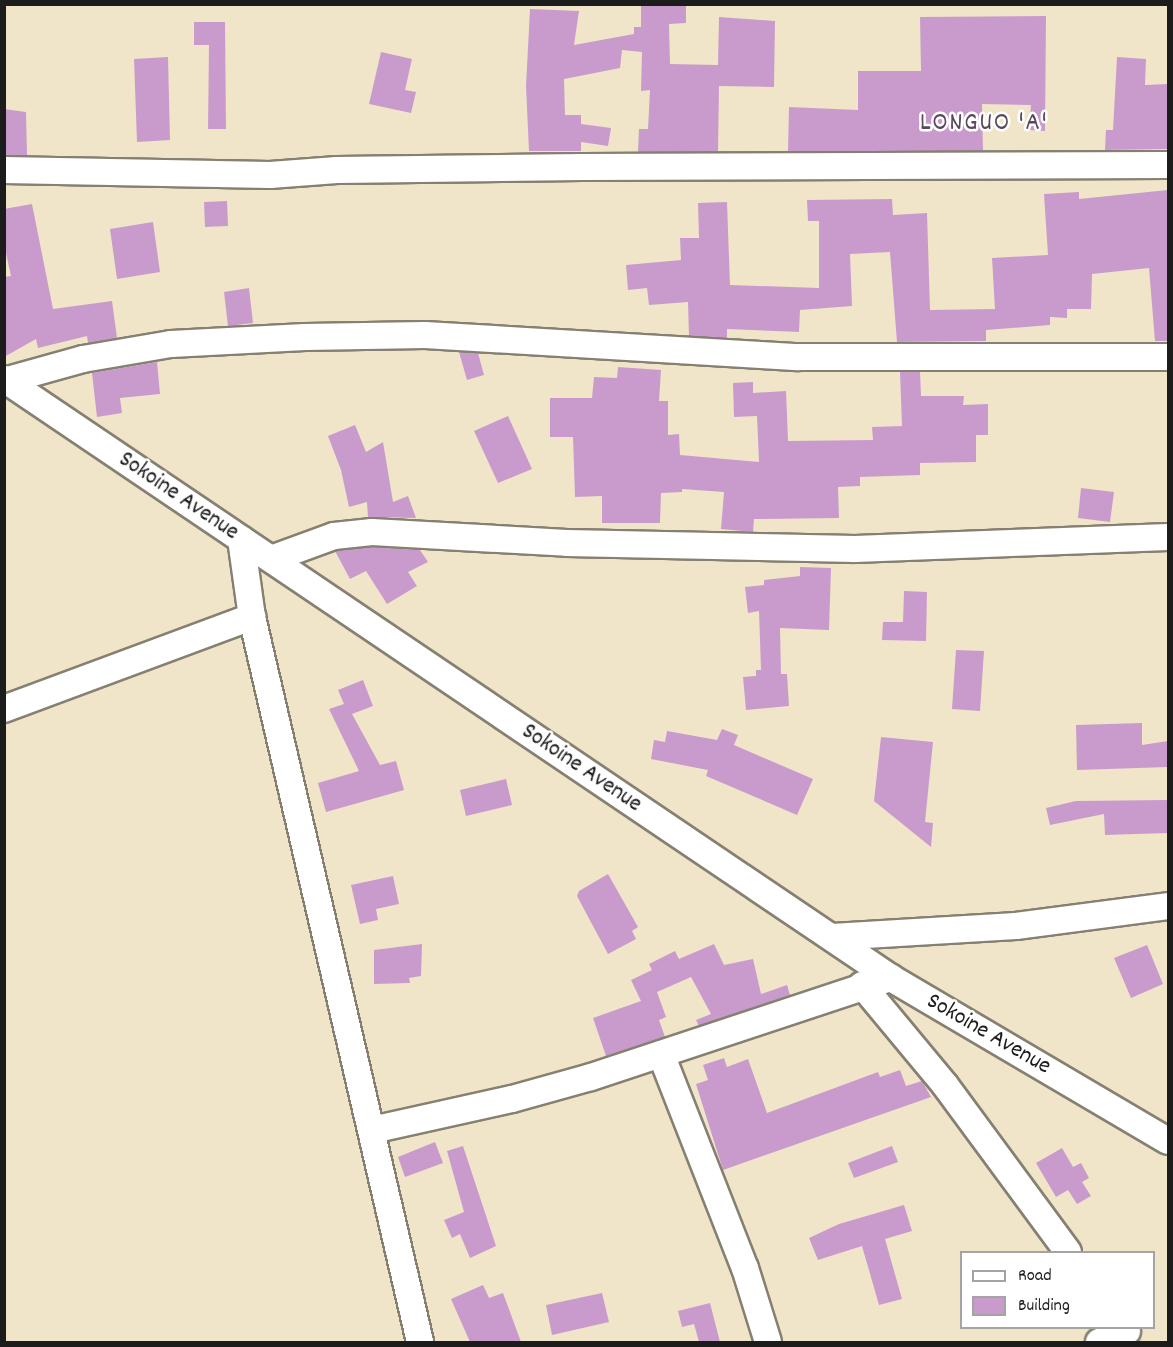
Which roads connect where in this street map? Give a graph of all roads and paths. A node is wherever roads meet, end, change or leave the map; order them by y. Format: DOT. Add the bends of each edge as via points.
graph roads {
  1 [pos="1168,165"];
  2 [pos="4,171"];
  3 [pos="1168,357"];
  4 [pos="5,380"];
  5 [pos="1168,537"];
  6 [pos="241,539"];
  7 [pos="271,559"];
  8 [pos="252,616"];
  9 [pos="4,709"];
  10 [pos="1168,906"];
  11 [pos="832,937"];
  12 [pos="891,978"];
  13 [pos="862,985"];
  14 [pos="661,1054"];
  15 [pos="372,1130"];
  16 [pos="1168,1141"];
  17 [pos="1067,1251"];
  18 [pos="1129,1334"];
  19 [pos="420,1342"];
  20 [pos="768,1342"];
  21 [pos="1098,1342"];
  1 -- 2 [label="street" via="593,167 337,170 270,175"];
  3 -- 4 [label="street" via="798,357 437,336 305,337 171,344 83,359"];
  4 -- 6 [label="street, Sokoine Avenue"];
  5 -- 7 [label="street" via="855,549 578,543 372,532 334,536"];
  6 -- 7 [label="street, Sokoine Avenue"];
  6 -- 8 [label="street"];
  7 -- 11 [label="street, Sokoine Avenue"];
  8 -- 9 [label="street"];
  8 -- 15 [label="street"];
  10 -- 11 [label="street" via="1016,926"];
  11 -- 12 [label="street, Sokoine Avenue"];
  12 -- 13 [label="street"];
  12 -- 16 [label="street, Sokoine Avenue"];
  13 -- 14 [label="street"];
  13 -- 17 [label="street" via="945,1085"];
  14 -- 15 [label="street" via="512,1099"];
  14 -- 20 [label="street" via="745,1268"];
  15 -- 19 [label="street"];
  18 -- 21 [label="street"];
}
